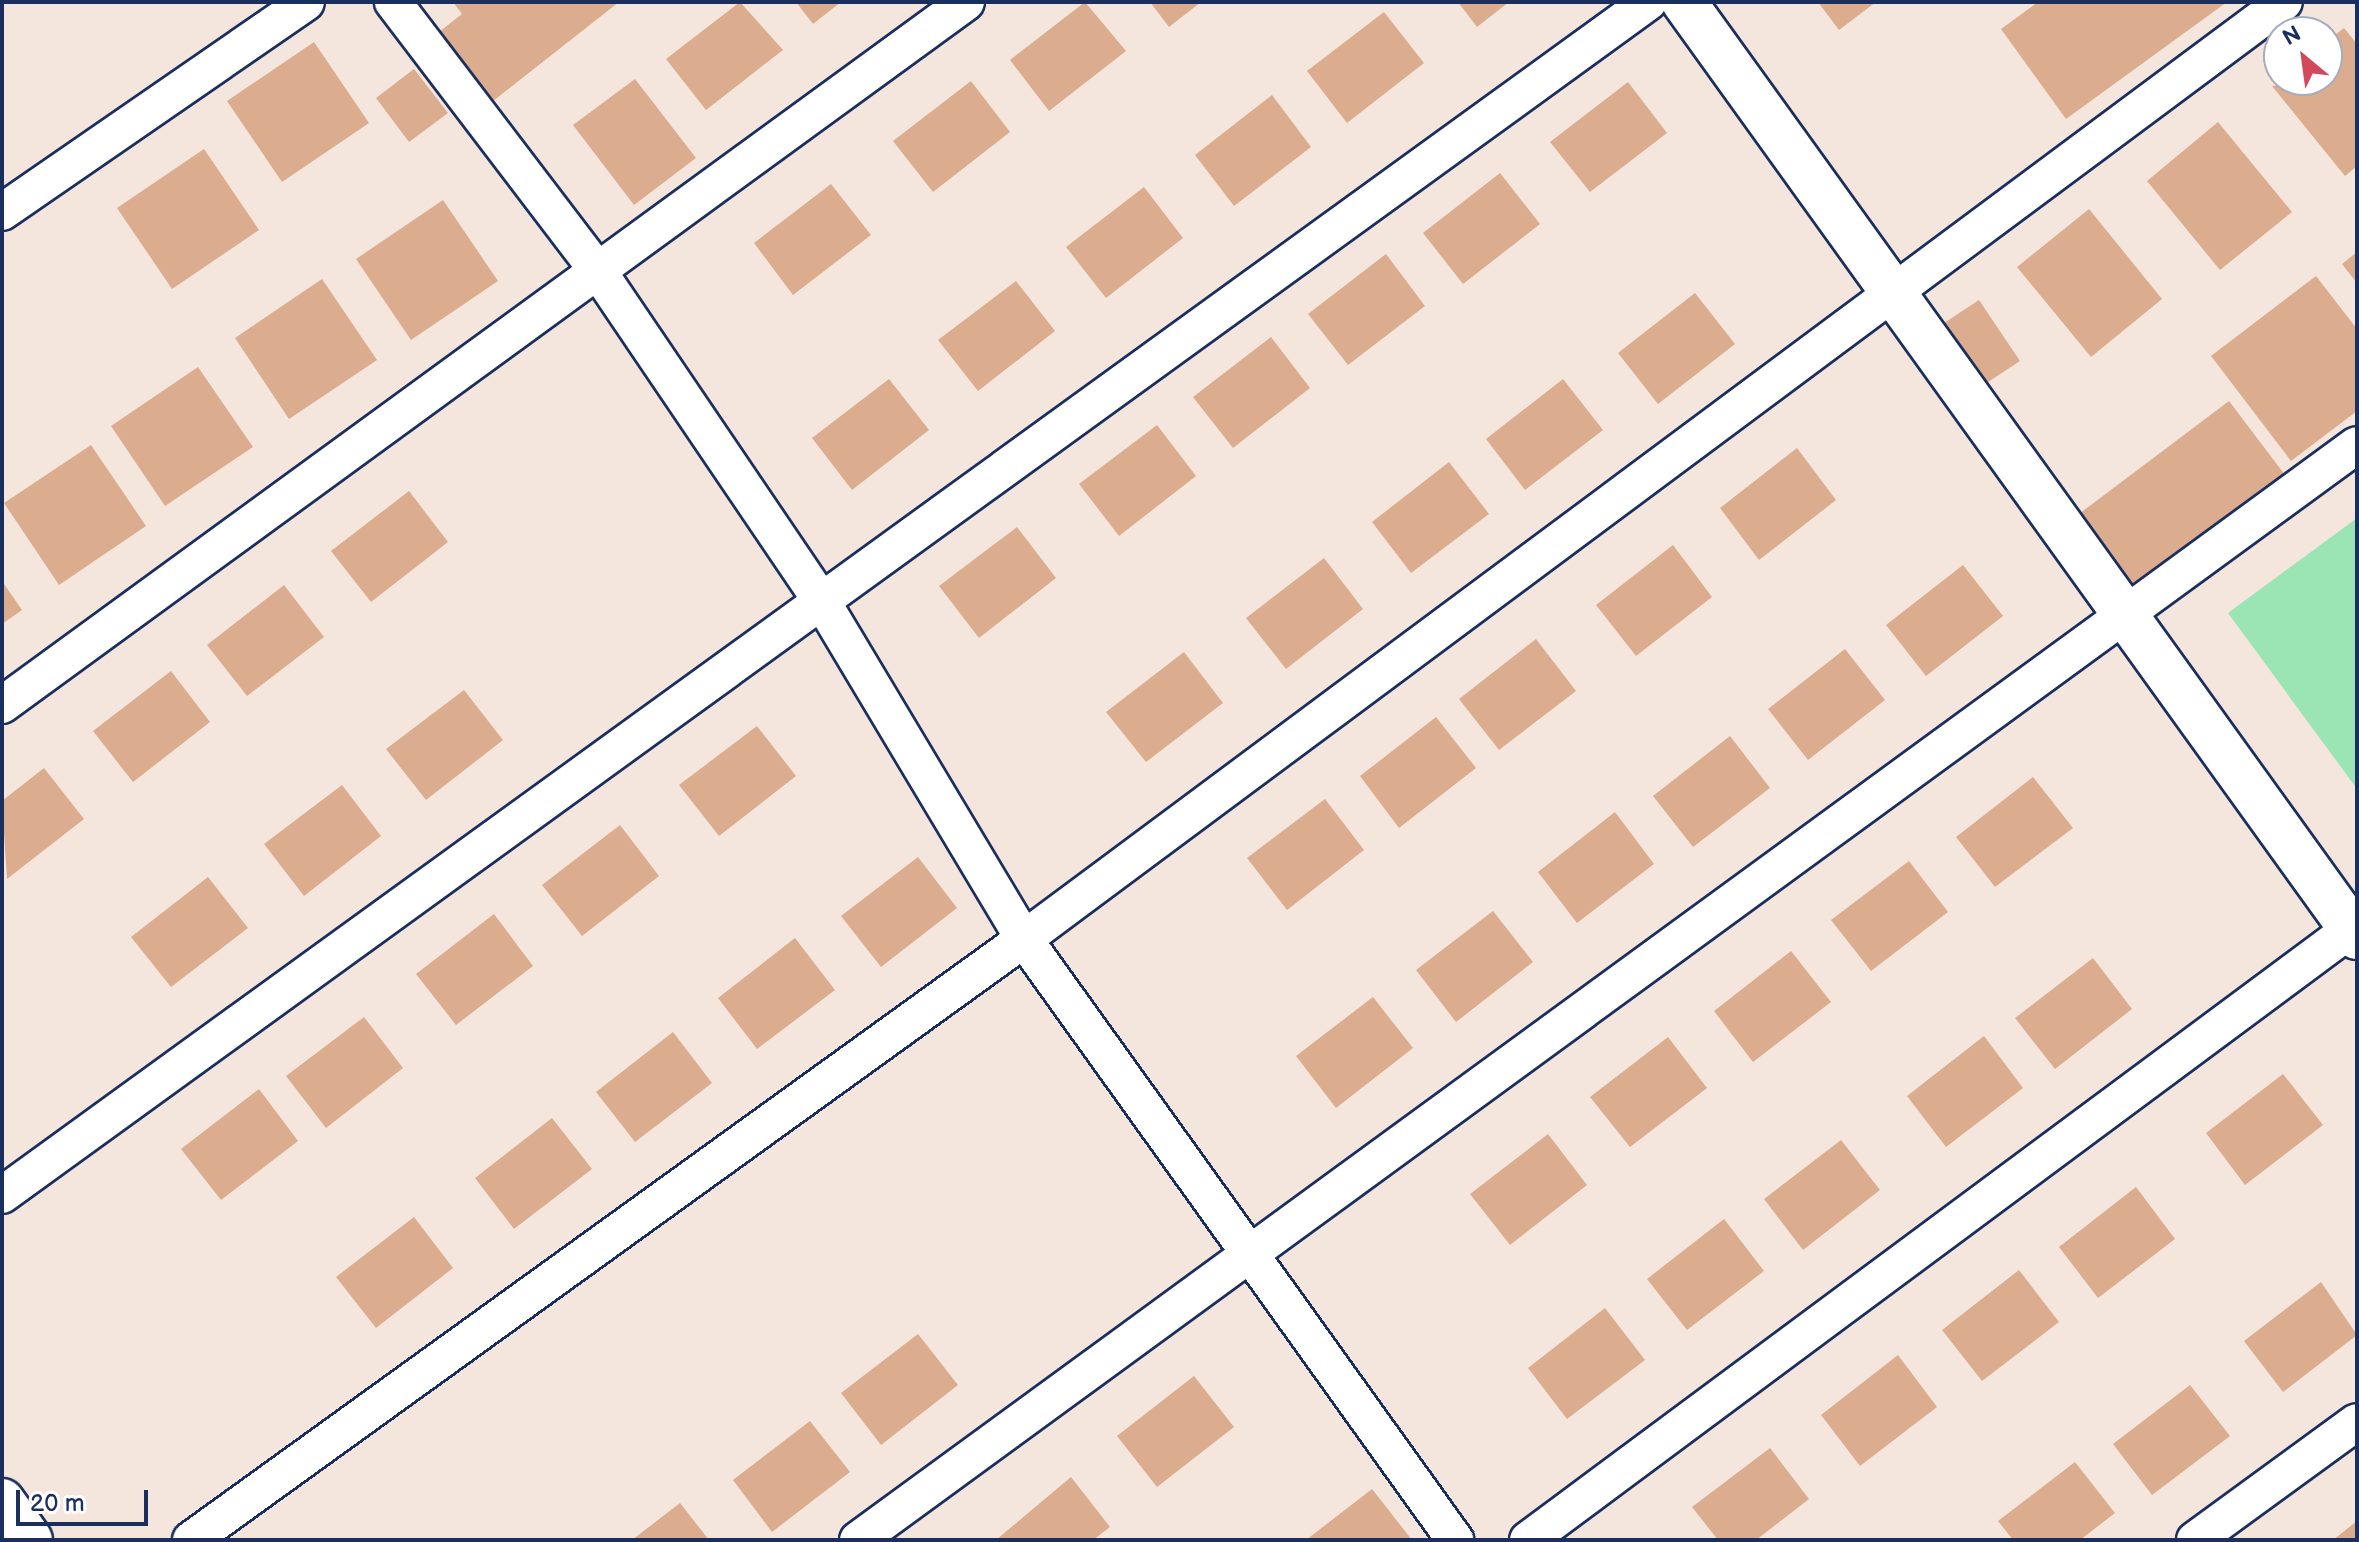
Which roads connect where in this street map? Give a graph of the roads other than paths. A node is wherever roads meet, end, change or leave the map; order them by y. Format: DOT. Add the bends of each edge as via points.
graph roads {
  1 [pos="306,2"];
  2 [pos="393,2"];
  3 [pos="966,2"];
  4 [pos="1648,2"];
  5 [pos="1684,2"];
  6 [pos="2284,2"];
  7 [pos="2,212"];
  8 [pos="600,274"];
  9 [pos="1896,293"];
  10 [pos="2357,445"];
  11 [pos="821,600"];
  12 [pos="2127,614"];
  13 [pos="2,705"];
  14 [pos="2354,933"];
  15 [pos="1024,939"];
  16 [pos="2,1195"];
  17 [pos="1252,1257"];
  18 [pos="2357,1422"];
  19 [pos="2,1501"];
  20 [pos="30,1540"];
  21 [pos="191,1540"];
  22 [pos="858,1540"];
  23 [pos="1455,1540"];
  24 [pos="1528,1540"];
  25 [pos="2195,1540"];
  1 -- 7 [label="street"];
  2 -- 8 [label="street"];
  3 -- 8 [label="street"];
  4 -- 11 [label="street"];
  5 -- 9 [label="street"];
  6 -- 9 [label="street"];
  8 -- 11 [label="street"];
  8 -- 13 [label="street"];
  9 -- 12 [label="street"];
  9 -- 15 [label="street"];
  10 -- 12 [label="street"];
  11 -- 15 [label="street"];
  11 -- 16 [label="street"];
  12 -- 14 [label="street"];
  12 -- 17 [label="street"];
  14 -- 24 [label="street"];
  15 -- 17 [label="street"];
  15 -- 21 [label="street"];
  17 -- 22 [label="street"];
  17 -- 23 [label="street"];
  18 -- 25 [label="street"];
  19 -- 20 [label="street"];
}
